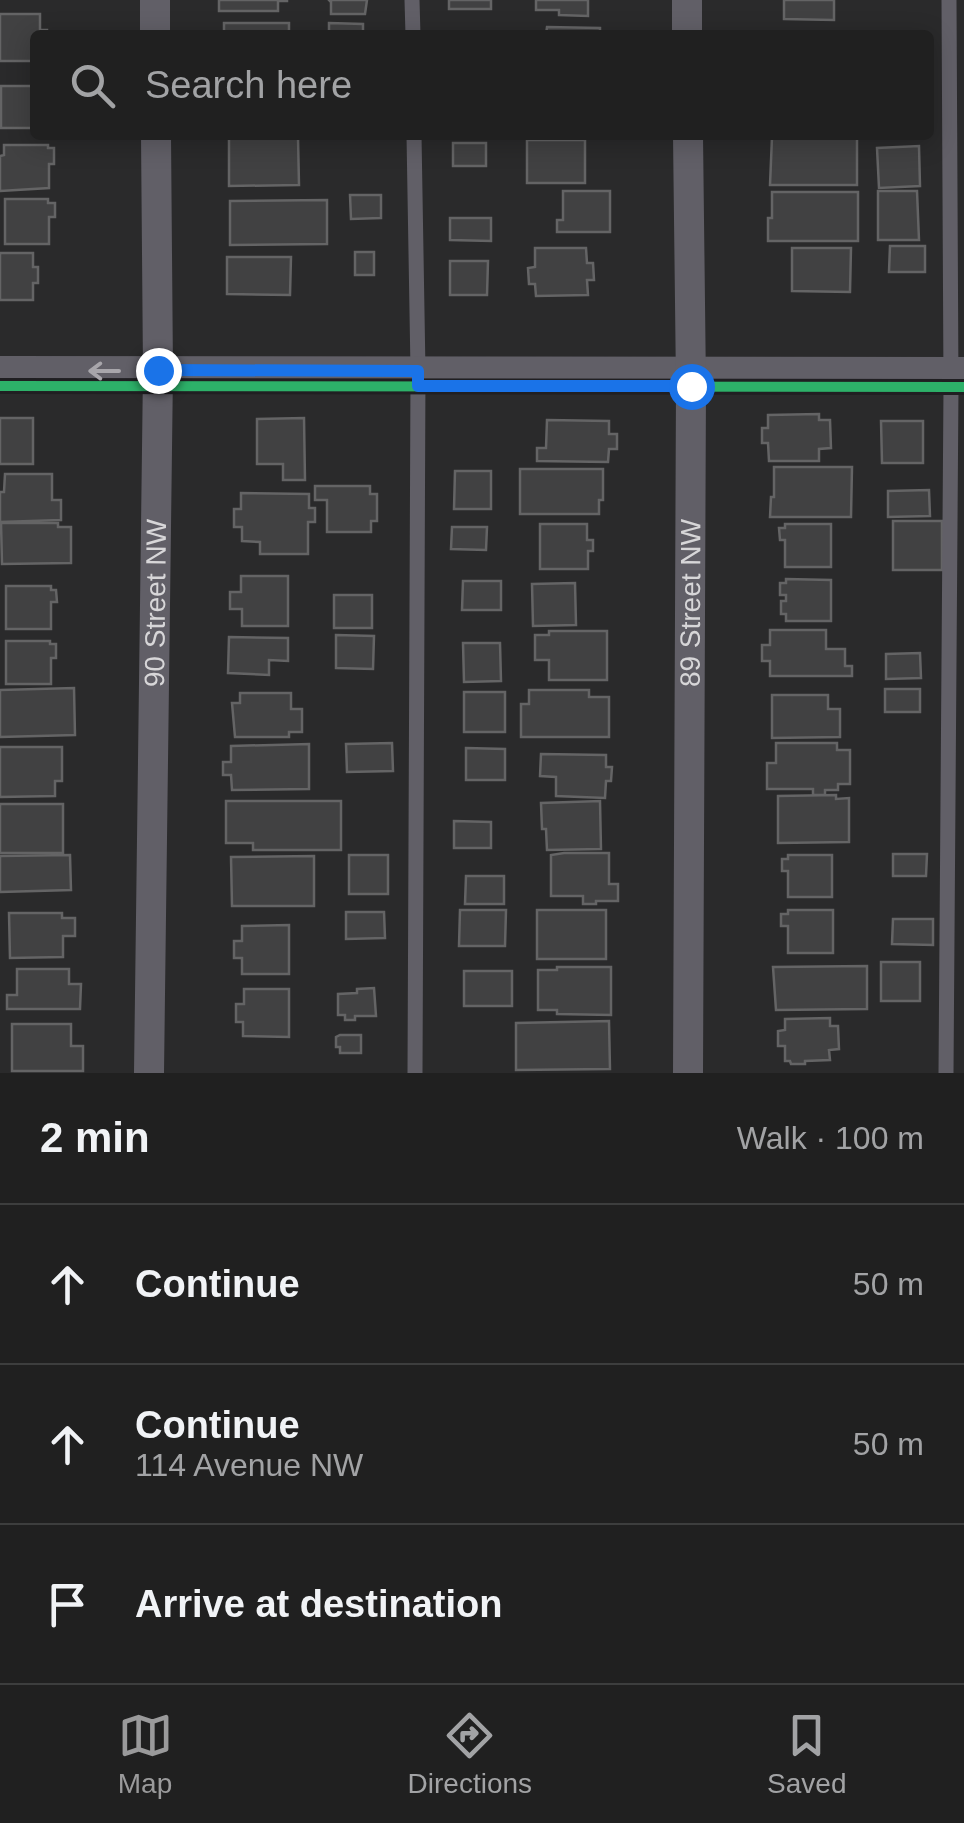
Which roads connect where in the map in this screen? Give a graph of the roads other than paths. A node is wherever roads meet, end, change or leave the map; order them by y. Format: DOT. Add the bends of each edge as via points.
graph roads {
  1 [pos="155,0"];
  2 [pos="412,0"];
  3 [pos="687,0"];
  4 [pos="949,0"];
  5 [pos="155,30"];
  6 [pos="413,30"];
  7 [pos="687,30"];
  8 [pos="156,140"];
  9 [pos="414,140"];
  10 [pos="688,140"];
  11 [pos="0,370"];
  12 [pos="158,370"];
  13 [pos="418,371"];
  14 [pos="691,371"];
  15 [pos="957,372"];
  16 [pos="149,1073"];
  17 [pos="415,1073"];
  18 [pos="688,1073"];
  19 [pos="946,1073"];
  1 -- 5 [label="street"];
  2 -- 6 [label="lane"];
  3 -- 7 [label="street"];
  4 -- 15 [label="lane"];
  8 -- 12 [label="street, 90 Street NW"];
  9 -- 13 [label="lane"];
  10 -- 14 [label="street, 89 Street NW"];
  12 -- 11 [label="street, one-way"];
  12 -- 13 [label="street"];
  12 -- 16 [label="street, 90 Street NW"];
  13 -- 14 [label="street"];
  13 -- 17 [label="lane"];
  14 -- 15 [label="street"];
  14 -- 18 [label="street, 89 Street NW"];
  15 -- 19 [label="lane"];
}
